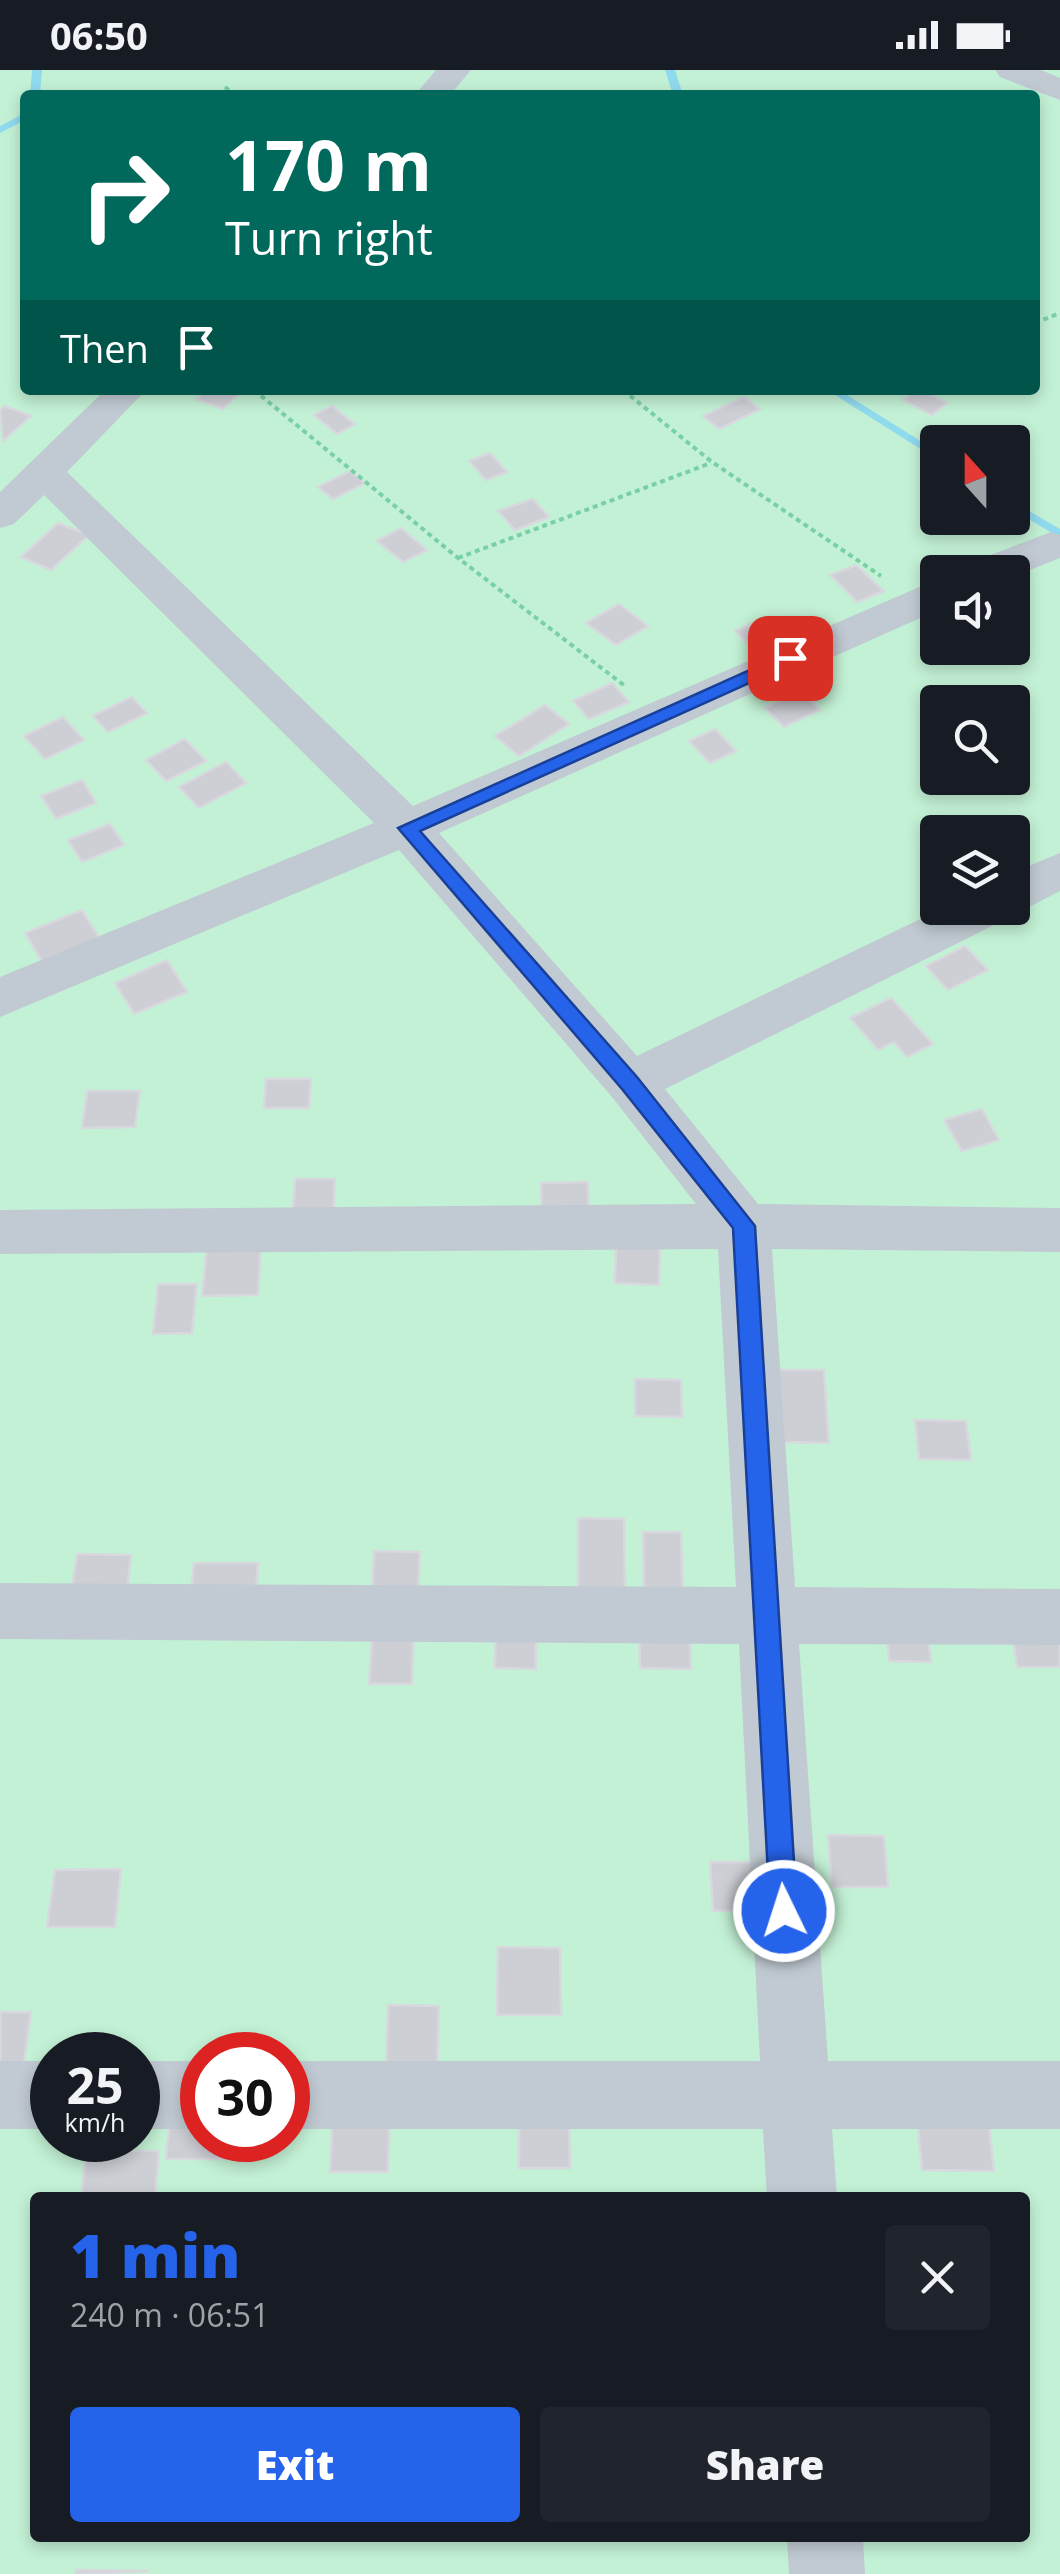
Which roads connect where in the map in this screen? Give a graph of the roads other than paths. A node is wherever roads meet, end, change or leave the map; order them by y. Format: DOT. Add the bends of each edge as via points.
graph roads {
  1 [pos="454,70"];
  2 [pos="1012,70"];
  3 [pos="436,90"];
  4 [pos="1060,90"];
  5 [pos="122,395"];
  6 [pos="46,474"];
  7 [pos="0,516"];
  8 [pos="1051,546"];
  9 [pos="1029,555"];
  10 [pos="920,601"];
  11 [pos="407,828"];
  12 [pos="1060,870"];
  13 [pos="1030,885"];
  14 [pos="951,925"];
  15 [pos="0,998"];
  16 [pos="630,1083"];
  17 [pos="744,1226"];
  18 [pos="1060,1230"];
  19 [pos="0,1232"];
  20 [pos="0,1611"];
  21 [pos="766,1616"];
  22 [pos="1060,1617"];
  23 [pos="0,2095"];
  24 [pos="30,2095"];
  25 [pos="310,2095"];
  26 [pos="1060,2095"];
  27 [pos="795,2096"];
  28 [pos="802,2192"];
  29 [pos="825,2542"];
  30 [pos="827,2574"];
  1 -- 3 [label="street"];
  2 -- 4 [label="street"];
  5 -- 6 [label="street"];
  6 -- 7 [label="street"];
  6 -- 11 [label="street"];
  8 -- 9 [label="street"];
  10 -- 11 [label="street"];
  11 -- 15 [label="street"];
  11 -- 16 [label="street"];
  12 -- 13 [label="street"];
  14 -- 16 [label="street"];
  16 -- 17 [label="street"];
  17 -- 18 [label="street"];
  17 -- 19 [label="street"];
  17 -- 21 [label="street"];
  20 -- 21 [label="street"];
  21 -- 22 [label="street"];
  21 -- 27 [label="street"];
  23 -- 24 [label="street"];
  25 -- 27 [label="street"];
  26 -- 27 [label="street"];
  27 -- 28 [label="street"];
  29 -- 30 [label="street"];
}
